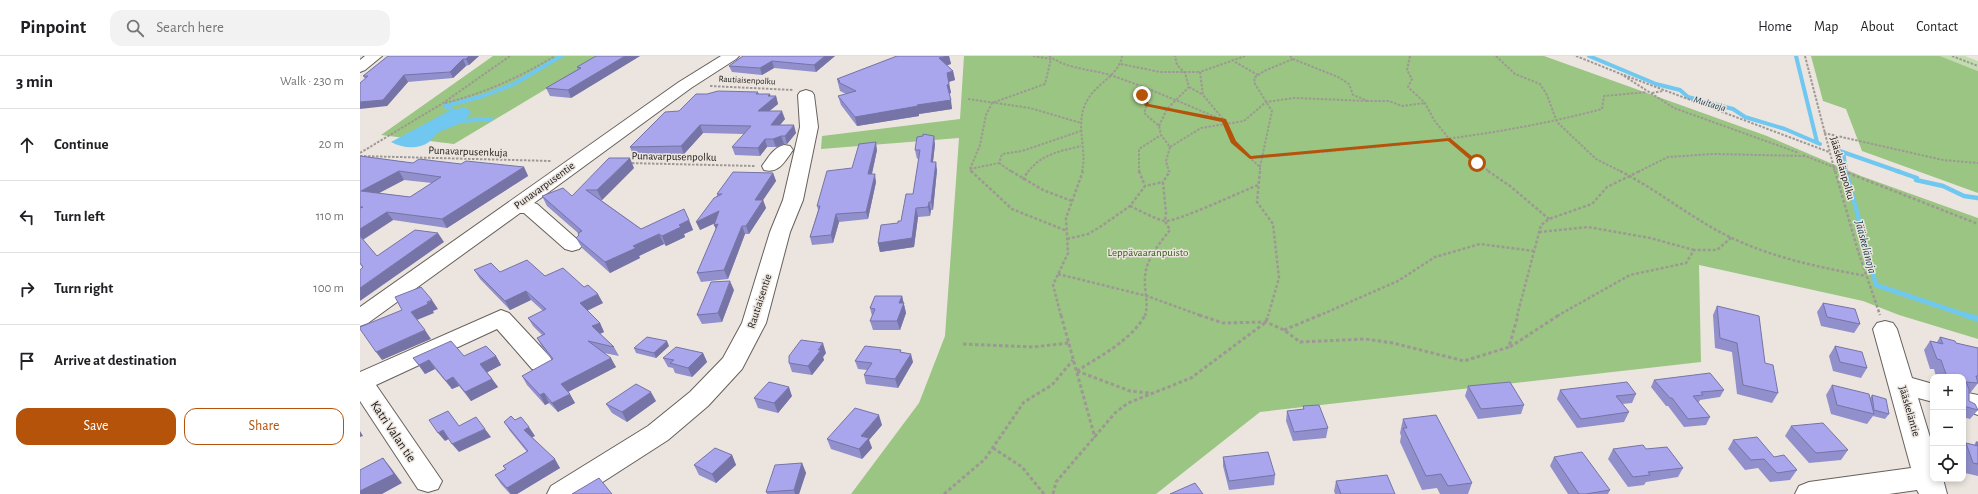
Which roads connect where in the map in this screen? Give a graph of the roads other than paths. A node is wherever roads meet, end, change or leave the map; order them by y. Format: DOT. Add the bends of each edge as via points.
graph roads {
  1 [pos="374,56"];
  2 [pos="731,56"];
  3 [pos="360,67"];
  4 [pos="806,95"];
  5 [pos="784,150"];
  6 [pos="771,166"];
  7 [pos="516,206"];
  8 [pos="572,245"];
  9 [pos="360,318"];
  10 [pos="1885,329"];
  11 [pos="541,363"];
  12 [pos="360,381"];
  13 [pos="1902,385"];
  14 [pos="1930,392"];
  15 [pos="1966,402"];
  16 [pos="1978,405"];
  17 [pos="428,481"];
  18 [pos="1931,485"];
  19 [pos="561,494"];
  20 [pos="1809,494"];
  1 -- 3 [label="street"];
  2 -- 7 [label="street, Punavarpusentie" via="685,85"];
  4 -- 19 [label="street, Rautiaisentie" via="809,127 793,200 780,232 754,323 733,363 699,398 658,433"];
  5 -- 6 [label="street"];
  7 -- 8 [label="street" via="530,208"];
  7 -- 9 [label="street, Punavarpusentie"];
  10 -- 13 [label="street, Jääskeläntie"];
  11 -- 12 [label="street" via="501,318"];
  12 -- 17 [label="street, Katri Valan tie"];
  13 -- 14 [label="street"];
  13 -- 18 [label="street, Jääskeläntie"];
  15 -- 16 [label="street"];
  18 -- 20 [label="street"];
}
